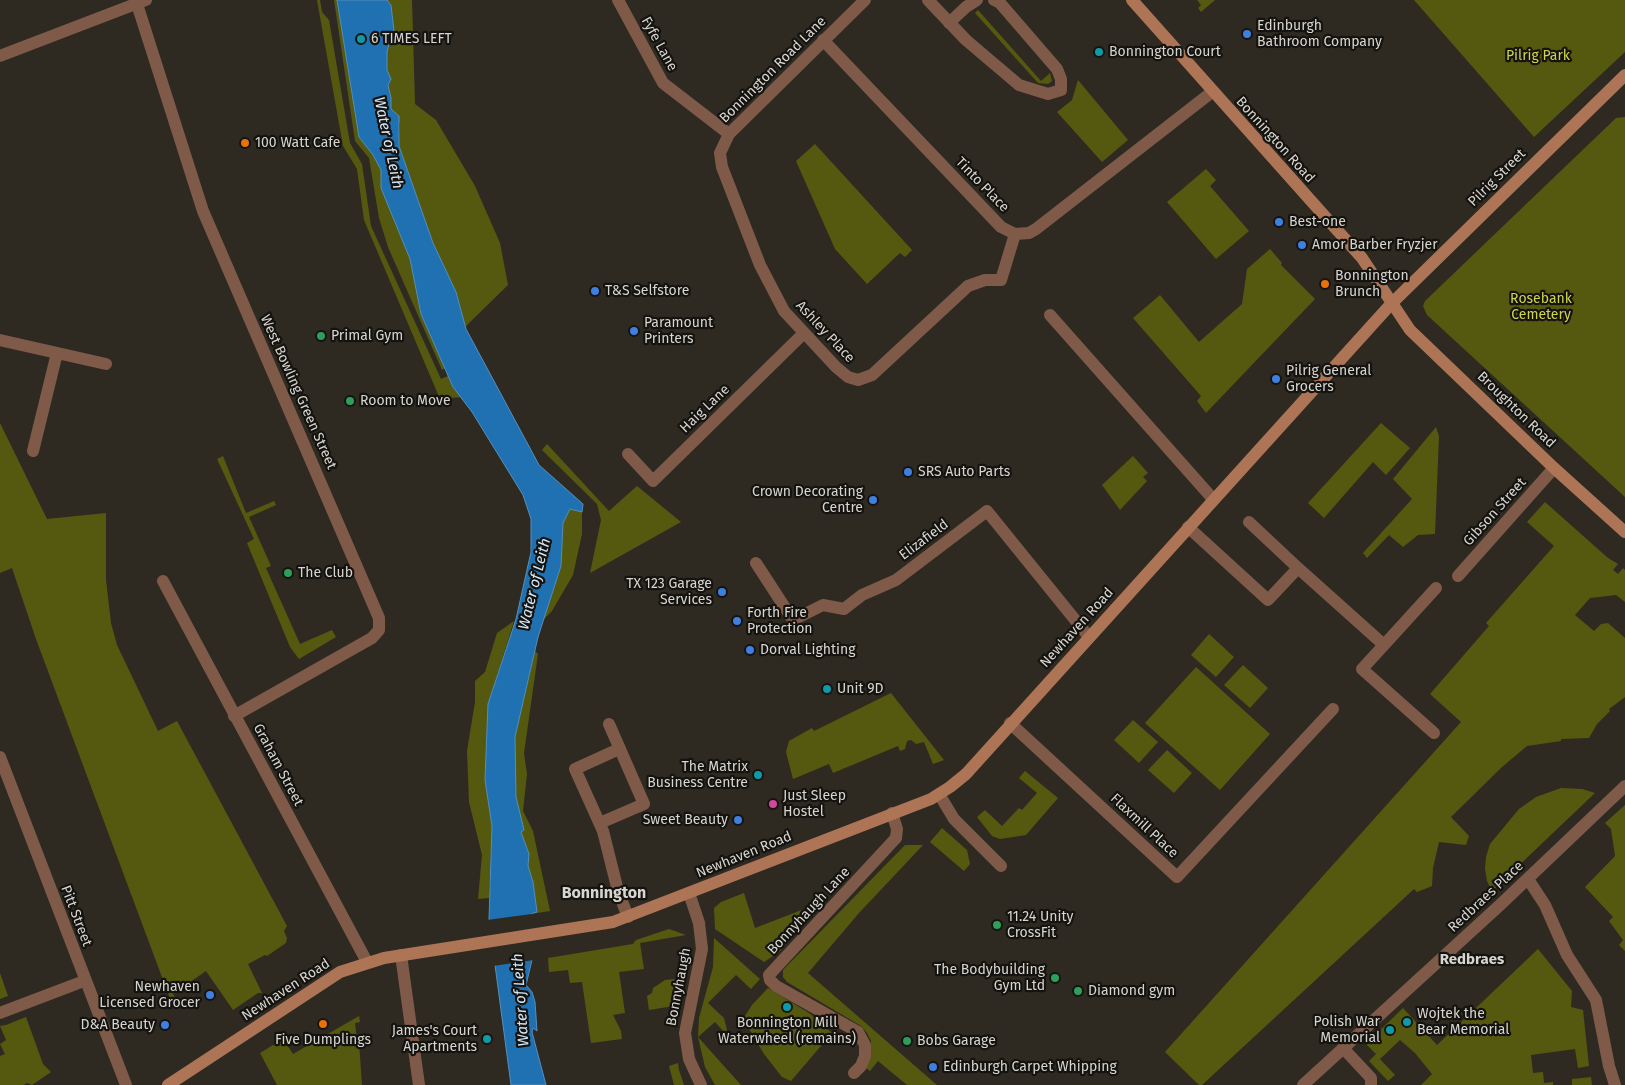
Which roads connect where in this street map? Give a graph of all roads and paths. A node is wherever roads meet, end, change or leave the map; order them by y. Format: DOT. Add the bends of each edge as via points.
graph roads {
  1 [pos="618,0"];
  2 [pos="865,0"];
  3 [pos="928,0"];
  4 [pos="977,0"];
  5 [pos="994,0"];
  6 [pos="1132,0"];
  7 [pos="144,1"];
  8 [pos="950,23"];
  9 [pos="824,40"];
  10 [pos="0,56"];
  11 [pos="1625,75"];
  12 [pos="1212,92"];
  13 [pos="727,138"];
  14 [pos="1015,234"];
  15 [pos="1391,304"];
  16 [pos="1050,315"];
  17 [pos="804,333"];
  18 [pos="0,340"];
  19 [pos="58,353"];
  20 [pos="106,364"];
  21 [pos="33,450"];
  22 [pos="628,454"];
  23 [pos="1554,468"];
  24 [pos="1213,499"];
  25 [pos="1248,522"];
  26 [pos="1188,527"];
  27 [pos="1625,532"];
  28 [pos="756,563"];
  29 [pos="1298,568"];
  30 [pos="1458,576"];
  31 [pos="163,582"];
  32 [pos="1436,588"];
  33 [pos="1089,637"];
  34 [pos="1384,645"];
  35 [pos="1333,709"];
  36 [pos="234,716"];
  37 [pos="1010,723"];
  38 [pos="609,724"];
  39 [pos="1434,733"];
  40 [pos="619,749"];
  41 [pos="0,757"];
  42 [pos="1625,786"];
  43 [pos="939,794"];
  44 [pos="892,814"];
  45 [pos="600,823"];
  46 [pos="1001,866"];
  47 [pos="1528,879"];
  48 [pos="689,893"];
  49 [pos="628,917"];
  50 [pos="401,955"];
  51 [pos="367,962"];
  52 [pos="84,981"];
  53 [pos="0,1013"];
  54 [pos="1343,1048"];
  55 [pos="854,1073"];
  56 [pos="126,1085"];
  57 [pos="168,1085"];
  58 [pos="419,1085"];
  59 [pos="701,1085"];
  60 [pos="1303,1085"];
  61 [pos="1371,1085"];
  62 [pos="1615,1085"];
  1 -- 13 [label="street, Fyfe Lane" via="663,83"];
  2 -- 9 [label="street, Bonnington Road Lane"];
  3 -- 8 [label="street"];
  4 -- 8 [label="street"];
  5 -- 8 [label="street" via="1057,69 1062,79 1061,90 1048,94 1019,85 986,59"];
  6 -- 12 [label="street, Bonnington Road"];
  7 -- 10 [label="street"];
  7 -- 36 [label="street, West Bowling Green Street" via="202,211 379,618 379,630 372,638"];
  9 -- 13 [label="street, Bonnington Road Lane"];
  9 -- 14 [label="street, Tinto Place" via="1001,227"];
  11 -- 15 [label="street, Pilrig Street"];
  12 -- 14 [label="street" via="1036,229"];
  12 -- 15 [label="street, Bonnington Road" via="1362,258"];
  13 -- 17 [label="street, Ashley Place" via="720,152 722,167 760,265 784,311"];
  14 -- 17 [label="street, Ashley Place" via="1001,280 985,280 968,286 872,375 858,380 848,377"];
  15 -- 23 [label="street, Broughton Road" via="1410,330"];
  15 -- 24 [label="street, Newhaven Road"];
  16 -- 24 [label="street"];
  17 -- 22 [label="street, Haig Lane" via="653,480"];
  18 -- 19 [label="street"];
  19 -- 20 [label="street"];
  19 -- 21 [label="street"];
  23 -- 27 [label="street, Broughton Road"];
  23 -- 30 [label="street, Gibson Street"];
  24 -- 26 [label="street, Newhaven Road"];
  25 -- 29 [label="street"];
  26 -- 29 [label="street" via="1268,600"];
  26 -- 33 [label="street, Newhaven Road"];
  28 -- 33 [label="street, Elizafield" via="793,620 824,605 844,609 862,595 896,580 987,511"];
  29 -- 34 [label="street"];
  31 -- 36 [label="street, Graham Street"];
  32 -- 34 [label="street"];
  33 -- 37 [label="street, Newhaven Road"];
  34 -- 39 [label="street" via="1362,669"];
  35 -- 37 [label="street, Flaxmill Place" via="1177,877"];
  36 -- 51 [label="street, Graham Street"];
  37 -- 43 [label="street, Newhaven Road" via="966,774"];
  38 -- 40 [label="street"];
  40 -- 45 [label="street" via="576,769"];
  40 -- 45 [label="street" via="644,804"];
  41 -- 52 [label="street, Pitt Street"];
  42 -- 47 [label="street, Redbraes Place"];
  43 -- 44 [label="street, Newhaven Road"];
  43 -- 46 [label="street" via="958,823"];
  44 -- 48 [label="street, Newhaven Road"];
  44 -- 55 [label="street, Bonnyhaugh Lane" via="896,838 769,975 776,986 858,1032 865,1046 865,1056"];
  45 -- 49 [label="street"];
  47 -- 54 [label="street, Redbraes Place"];
  47 -- 62 [label="street" via="1545,905 1561,945 1596,1000"];
  48 -- 49 [label="street, Newhaven Road"];
  48 -- 59 [label="street, Bonnyhaugh" via="700,923 702,949 685,1033 689,1059"];
  49 -- 50 [label="street, Newhaven Road" via="597,926"];
  50 -- 51 [label="street, Newhaven Road"];
  50 -- 58 [label="street"];
  51 -- 57 [label="street, Newhaven Road" via="340,972"];
  52 -- 53 [label="street"];
  52 -- 56 [label="street, Pitt Street"];
  54 -- 60 [label="street, Redbraes Place"];
  54 -- 61 [label="street" via="1371,1078"];
}
